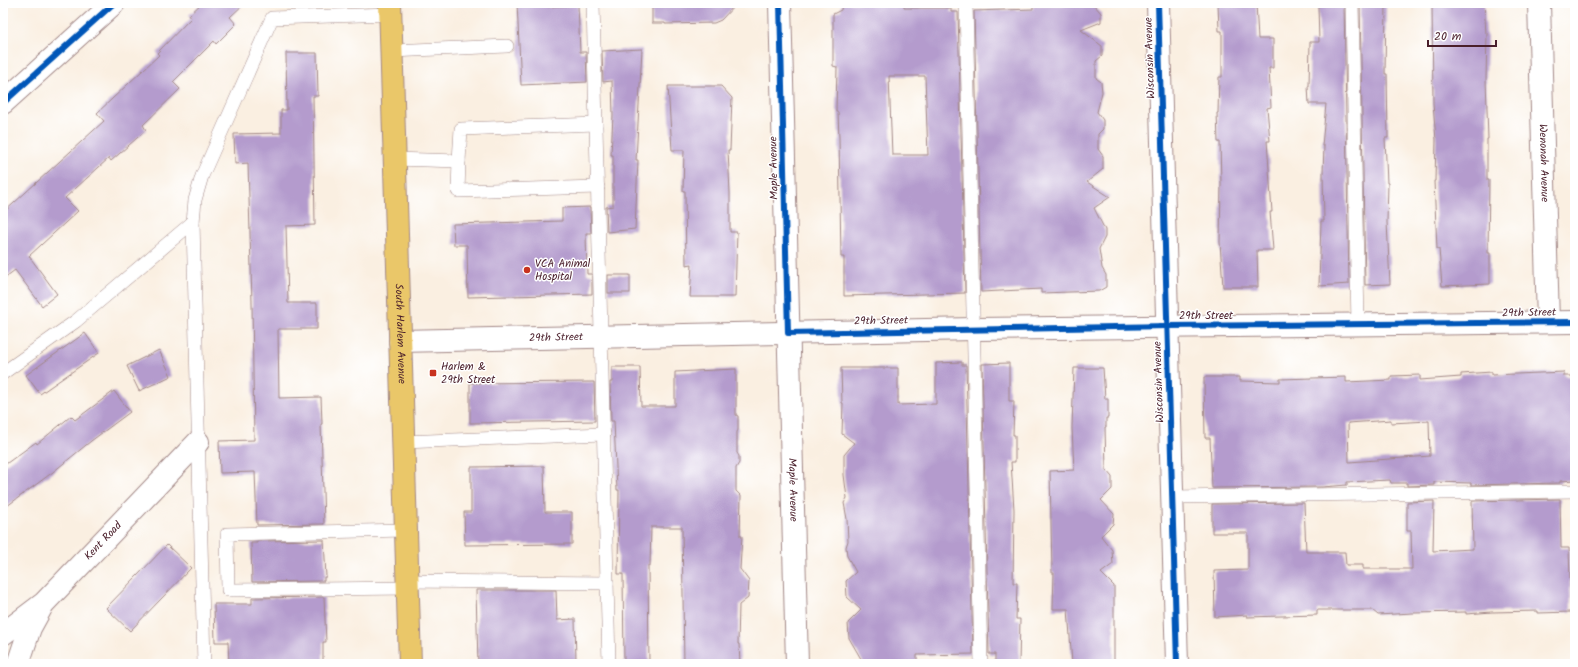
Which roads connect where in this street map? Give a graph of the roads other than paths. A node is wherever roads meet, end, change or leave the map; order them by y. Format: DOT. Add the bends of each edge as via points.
graph roads {
  1 [pos="114,3"];
  2 [pos="593,3"];
  3 [pos="780,3"];
  4 [pos="966,3"];
  5 [pos="1158,3"];
  6 [pos="1352,3"];
  7 [pos="1540,3"];
  8 [pos="390,9"];
  9 [pos="507,46"];
  10 [pos="391,50"];
  11 [pos="3,103"];
  12 [pos="596,124"];
  13 [pos="394,159"];
  14 [pos="459,161"];
  15 [pos="598,187"];
  16 [pos="193,222"];
  17 [pos="1548,322"];
  18 [pos="1575,322"];
  19 [pos="1358,325"];
  20 [pos="1167,326"];
  21 [pos="974,329"];
  22 [pos="788,333"];
  23 [pos="602,337"];
  24 [pos="400,340"];
  25 [pos="3,373"];
  26 [pos="604,434"];
  27 [pos="198,442"];
  28 [pos="403,442"];
  29 [pos="1575,491"];
  30 [pos="1172,497"];
  31 [pos="406,530"];
  32 [pos="608,583"];
  33 [pos="408,584"];
  34 [pos="44,603"];
  35 [pos="3,634"];
  36 [pos="18,664"];
  37 [pos="204,664"];
  38 [pos="410,664"];
  39 [pos="609,664"];
  40 [pos="798,664"];
  41 [pos="981,664"];
  42 [pos="1177,664"];
  1 -- 11 [label="street"];
  2 -- 12 [label="lane"];
  3 -- 22 [label="street, Maple Avenue"];
  4 -- 21 [label="lane"];
  5 -- 20 [label="street, Wisconsin Avenue"];
  6 -- 19 [label="lane"];
  7 -- 17 [label="street, Wenonah Avenue"];
  8 -- 10 [label="main road, South Harlem Avenue"];
  8 -- 16 [label="lane" via="272,18 202,176 195,200"];
  9 -- 10 [label="lane"];
  10 -- 13 [label="main road, South Harlem Avenue"];
  12 -- 14 [label="lane" via="461,130"];
  12 -- 15 [label="lane"];
  13 -- 14 [label="lane"];
  13 -- 24 [label="main road, South Harlem Avenue"];
  14 -- 15 [label="lane" via="458,191"];
  15 -- 23 [label="lane"];
  16 -- 25 [label="lane" via="76,321"];
  16 -- 27 [label="lane"];
  17 -- 18 [label="street, 29th Street"];
  17 -- 19 [label="street, 29th Street"];
  19 -- 20 [label="street, 29th Street"];
  20 -- 21 [label="street, 29th Street"];
  20 -- 30 [label="street, Wisconsin Avenue"];
  21 -- 22 [label="street, 29th Street"];
  21 -- 41 [label="lane"];
  22 -- 23 [label="street, 29th Street"];
  22 -- 40 [label="street, Maple Avenue"];
  23 -- 24 [label="street, 29th Street"];
  23 -- 26 [label="lane"];
  24 -- 28 [label="main road, South Harlem Avenue"];
  26 -- 28 [label="lane"];
  26 -- 32 [label="lane"];
  27 -- 34 [label="street, Kent Road"];
  27 -- 37 [label="lane"];
  28 -- 31 [label="main road, South Harlem Avenue"];
  29 -- 30 [label="lane"];
  30 -- 42 [label="street, Wisconsin Avenue"];
  31 -- 33 [label="main road, South Harlem Avenue"];
  31 -- 33 [label="lane" via="227,534 228,590"];
  32 -- 33 [label="lane"];
  32 -- 39 [label="lane"];
  33 -- 38 [label="main road, South Harlem Avenue"];
  34 -- 35 [label="street, Kent Road"];
  34 -- 36 [label="street" via="30,628"];
}
